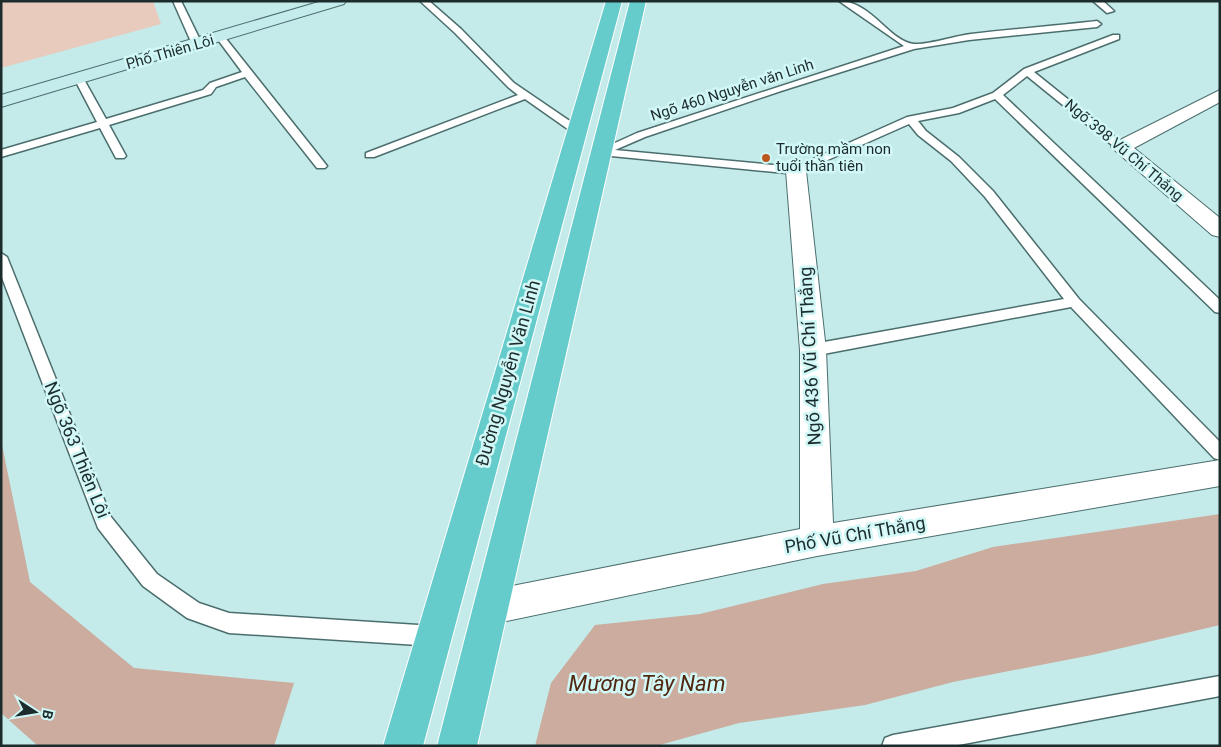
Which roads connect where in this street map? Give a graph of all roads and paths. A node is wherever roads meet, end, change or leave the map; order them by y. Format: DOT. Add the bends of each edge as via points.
graph roads {
  1 [pos="177,1"];
  2 [pos="339,1"];
  3 [pos="424,1"];
  4 [pos="614,1"];
  5 [pos="638,1"];
  6 [pos="843,1"];
  7 [pos="1097,1"];
  8 [pos="1110,11"];
  9 [pos="1097,24"];
  10 [pos="220,37"];
  11 [pos="1116,37"];
  12 [pos="196,44"];
  13 [pos="912,47"];
  14 [pos="1027,71"];
  15 [pos="246,74"];
  16 [pos="78,78"];
  17 [pos="997,95"];
  18 [pos="1220,95"];
  19 [pos="524,96"];
  20 [pos="1,101"];
  21 [pos="911,119"];
  22 [pos="101,124"];
  23 [pos="576,130"];
  24 [pos="1121,147"];
  25 [pos="601,152"];
  26 [pos="1,154"];
  27 [pos="370,155"];
  28 [pos="120,156"];
  29 [pos="321,166"];
  30 [pos="796,171"];
  31 [pos="1220,230"];
  32 [pos="1,257"];
  33 [pos="1074,302"];
  34 [pos="1220,308"];
  35 [pos="813,350"];
  36 [pos="1220,453"];
  37 [pos="1220,473"];
  38 [pos="817,541"];
  39 [pos="492,607"];
  40 [pos="434,636"];
  41 [pos="1220,686"];
  42 [pos="403,746"];
  43 [pos="457,746"];
  44 [pos="893,746"];
  1 -- 12 [label="lane"];
  2 -- 10 [label="main road, Phố Thiên Lôi"];
  3 -- 19 [label="lane"];
  4 -- 23 [label="highway, Đường Nguyễn Văn Linh"];
  5 -- 25 [label="highway, Đường Nguyễn Văn Linh"];
  6 -- 13 [label="lane"];
  7 -- 8 [label="lane"];
  9 -- 13 [label="lane, Ngõ 460 Nguyễn văn Linh" via="969,37"];
  10 -- 12 [label="main road, Phố Thiên Lôi"];
  10 -- 15 [label="lane"];
  11 -- 14 [label="lane"];
  12 -- 16 [label="main road, Phố Thiên Lôi"];
  13 -- 25 [label="lane, Ngõ 460 Nguyễn văn Linh" via="641,135"];
  14 -- 17 [label="lane"];
  14 -- 24 [label="lane, Ngõ 398 Vũ Chí Thắng"];
  15 -- 22 [label="lane" via="214,85 207,92"];
  15 -- 29 [label="lane"];
  16 -- 20 [label="main road, Phố Thiên Lôi"];
  16 -- 22 [label="lane"];
  17 -- 21 [label="lane" via="955,110"];
  17 -- 34 [label="lane"];
  18 -- 24 [label="street"];
  19 -- 23 [label="lane"];
  19 -- 27 [label="lane"];
  21 -- 30 [label="lane"];
  21 -- 33 [label="lane" via="989,194"];
  22 -- 26 [label="lane"];
  22 -- 28 [label="lane"];
  23 -- 40 [label="highway, Đường Nguyễn Văn Linh"];
  24 -- 31 [label="street, Ngõ 398 Vũ Chí Thắng"];
  25 -- 30 [label="lane"];
  25 -- 39 [label="highway, Đường Nguyễn Văn Linh"];
  30 -- 35 [label="street, Ngõ 436 Vũ Chí Thắng"];
  32 -- 40 [label="lane, Ngõ 363 Thiên Lôi" via="104,522 150,580 194,611 229,623"];
  33 -- 35 [label="lane"];
  33 -- 36 [label="lane"];
  35 -- 38 [label="street, Ngõ 436 Vũ Chí Thắng"];
  37 -- 38 [label="street, Phố Vũ Chí Thắng"];
  38 -- 39 [label="street, Phố Vũ Chí Thắng"];
  39 -- 43 [label="highway, Đường Nguyễn Văn Linh"];
  40 -- 42 [label="highway, Đường Nguyễn Văn Linh"];
  41 -- 44 [label="lane"];
}
